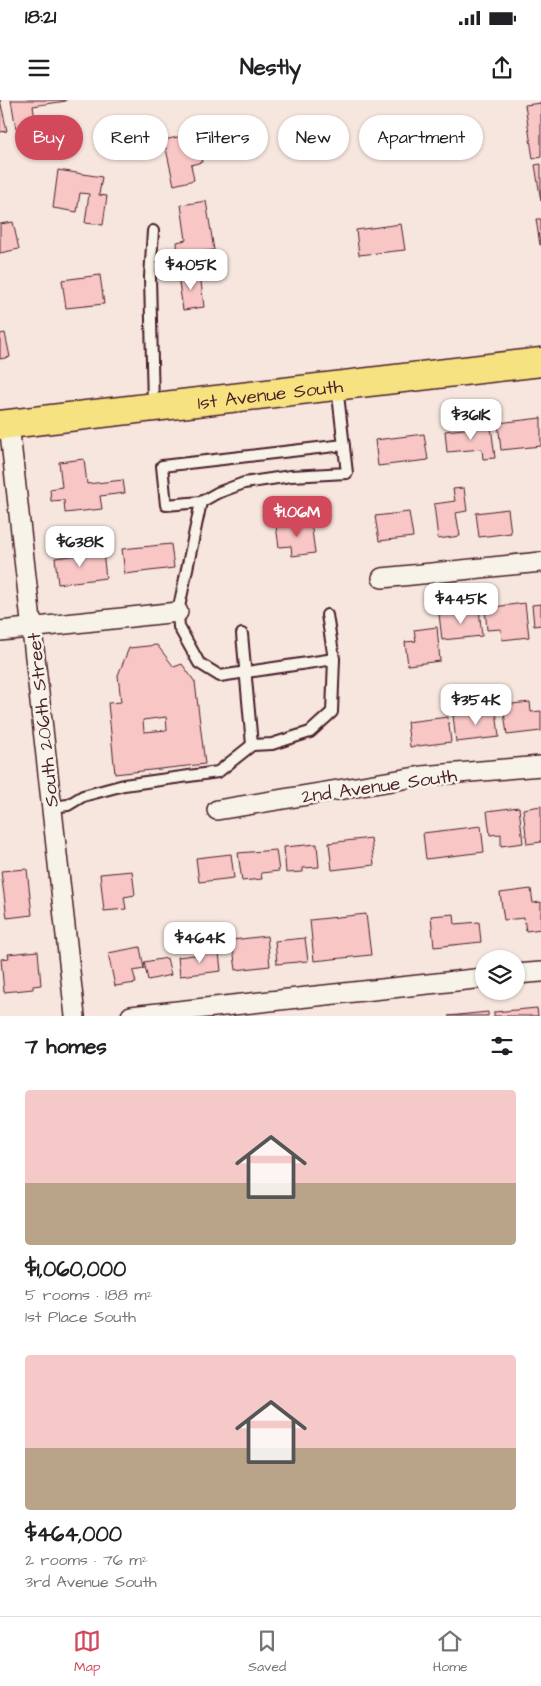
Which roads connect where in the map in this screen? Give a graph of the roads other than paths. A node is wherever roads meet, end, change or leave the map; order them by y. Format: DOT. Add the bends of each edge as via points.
graph roads {
  1 [pos="153,231"];
  2 [pos="541,362"];
  3 [pos="337,385"];
  4 [pos="153,407"];
  5 [pos="4,424"];
  6 [pos="344,445"];
  7 [pos="201,502"];
  8 [pos="541,562"];
  9 [pos="382,578"];
  10 [pos="178,612"];
  11 [pos="326,615"];
  12 [pos="31,627"];
  13 [pos="0,631"];
  14 [pos="242,634"];
  15 [pos="334,659"];
  16 [pos="244,673"];
  17 [pos="252,745"];
  18 [pos="541,766"];
  19 [pos="52,807"];
  20 [pos="217,810"];
  21 [pos="541,972"];
  22 [pos="525,973"];
  23 [pos="475,979"];
  24 [pos="75,1016"];
  25 [pos="131,1016"];
  1 -- 4 [label="lane" via="150,277"];
  2 -- 3 [label="main road, 1st Avenue South"];
  3 -- 4 [label="main road, 1st Avenue South"];
  3 -- 6 [label="lane"];
  4 -- 5 [label="main road, 1st Avenue South"];
  5 -- 12 [label="street, South 206th Street"];
  6 -- 7 [label="lane" via="347,473 244,483"];
  6 -- 7 [label="lane" via="162,466 166,505"];
  7 -- 10 [label="lane"];
  8 -- 9 [label="street"];
  10 -- 12 [label="street"];
  10 -- 16 [label="lane" via="179,627 199,662 220,676"];
  11 -- 15 [label="lane"];
  12 -- 13 [label="street"];
  12 -- 19 [label="street, South 206th Street"];
  14 -- 16 [label="lane"];
  15 -- 16 [label="lane"];
  15 -- 17 [label="lane" via="332,712 310,732 272,744"];
  16 -- 17 [label="lane"];
  17 -- 19 [label="lane" via="218,772 124,784 83,796 68,805"];
  18 -- 20 [label="street, 2nd Avenue South" via="422,776"];
  19 -- 24 [label="street, South 206th Street"];
  21 -- 22 [label="street"];
  23 -- 25 [label="street"];
}
